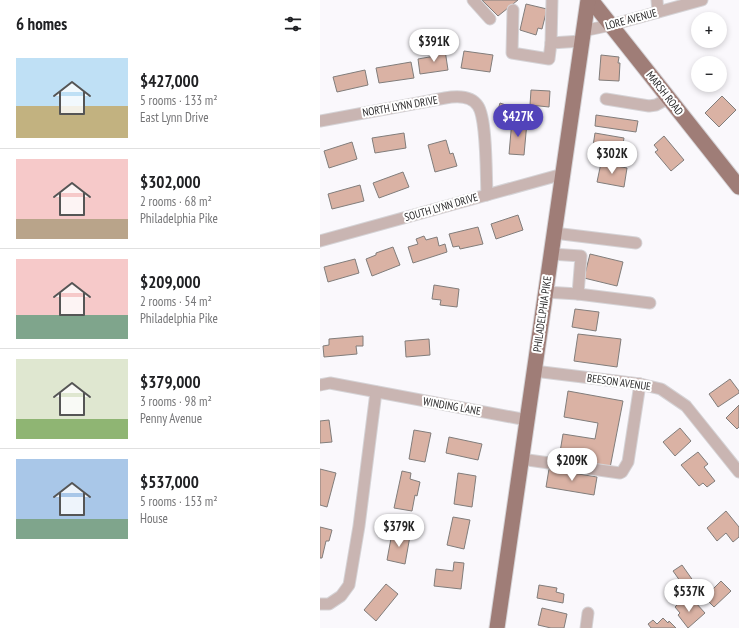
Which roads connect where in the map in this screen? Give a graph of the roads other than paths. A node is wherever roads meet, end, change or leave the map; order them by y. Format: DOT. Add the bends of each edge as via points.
graph roads {
  1 [pos="473,0"];
  2 [pos="552,0"];
  3 [pos="588,0"];
  4 [pos="591,0"];
  5 [pos="657,0"];
  6 [pos="702,0"];
  7 [pos="513,10"];
  8 [pos="658,12"];
  9 [pos="490,19"];
  10 [pos="611,25"];
  11 [pos="582,36"];
  12 [pos="551,43"];
  13 [pos="669,98"];
  14 [pos="606,99"];
  15 [pos="320,121"];
  16 [pos="563,174"];
  17 [pos="739,186"];
  18 [pos="487,195"];
  19 [pos="554,232"];
  20 [pos="320,241"];
  21 [pos="636,244"];
  22 [pos="551,254"];
  23 [pos="545,292"];
  24 [pos="578,294"];
  25 [pos="650,303"];
  26 [pos="534,371"];
  27 [pos="640,384"];
  28 [pos="320,385"];
  29 [pos="376,392"];
  30 [pos="527,420"];
  31 [pos="522,459"];
  32 [pos="739,472"];
  33 [pos="325,604"];
  34 [pos="588,613"];
  35 [pos="497,628"];
  36 [pos="586,628"];
  1 -- 9 [label="street"];
  2 -- 12 [label="street"];
  3 -- 11 [label="main road, PHILADELPHIA PIKE"];
  4 -- 10 [label="main road, MARSH ROAD"];
  5 -- 8 [label="street"];
  6 -- 8 [label="street, LORE AVENUE"];
  7 -- 12 [label="street" via="512,53 549,59"];
  8 -- 10 [label="street, LORE AVENUE"];
  10 -- 11 [label="street, LORE AVENUE"];
  10 -- 13 [label="main road, MARSH ROAD"];
  11 -- 12 [label="street, LORE AVENUE"];
  11 -- 16 [label="main road, PHILADELPHIA PIKE"];
  13 -- 14 [label="street" via="649,106"];
  13 -- 17 [label="main road, MARSH ROAD"];
  15 -- 18 [label="street, NORTH LYNN DRIVE" via="456,96 466,97 478,106 484,122"];
  16 -- 18 [label="street, SOUTH LYNN DRIVE"];
  16 -- 19 [label="main road, PHILADELPHIA PIKE"];
  18 -- 20 [label="street, SOUTH LYNN DRIVE"];
  19 -- 21 [label="street"];
  19 -- 22 [label="main road, PHILADELPHIA PIKE"];
  22 -- 23 [label="main road, PHILADELPHIA PIKE"];
  22 -- 24 [label="street" via="581,256"];
  23 -- 24 [label="street"];
  23 -- 26 [label="main road, PHILADELPHIA PIKE"];
  24 -- 25 [label="street"];
  26 -- 27 [label="street, BEESON AVENUE"];
  26 -- 30 [label="main road, PHILADELPHIA PIKE"];
  27 -- 31 [label="street" via="628,462 620,473"];
  27 -- 32 [label="street, BEESON AVENUE" via="661,389 686,406"];
  28 -- 29 [label="street, WINDING LANE" via="330,383"];
  29 -- 30 [label="street, WINDING LANE"];
  29 -- 33 [label="street" via="349,585 342,596"];
  30 -- 31 [label="main road, PHILADELPHIA PIKE"];
  31 -- 35 [label="main road, PHILADELPHIA PIKE"];
  34 -- 36 [label="street"];
}
